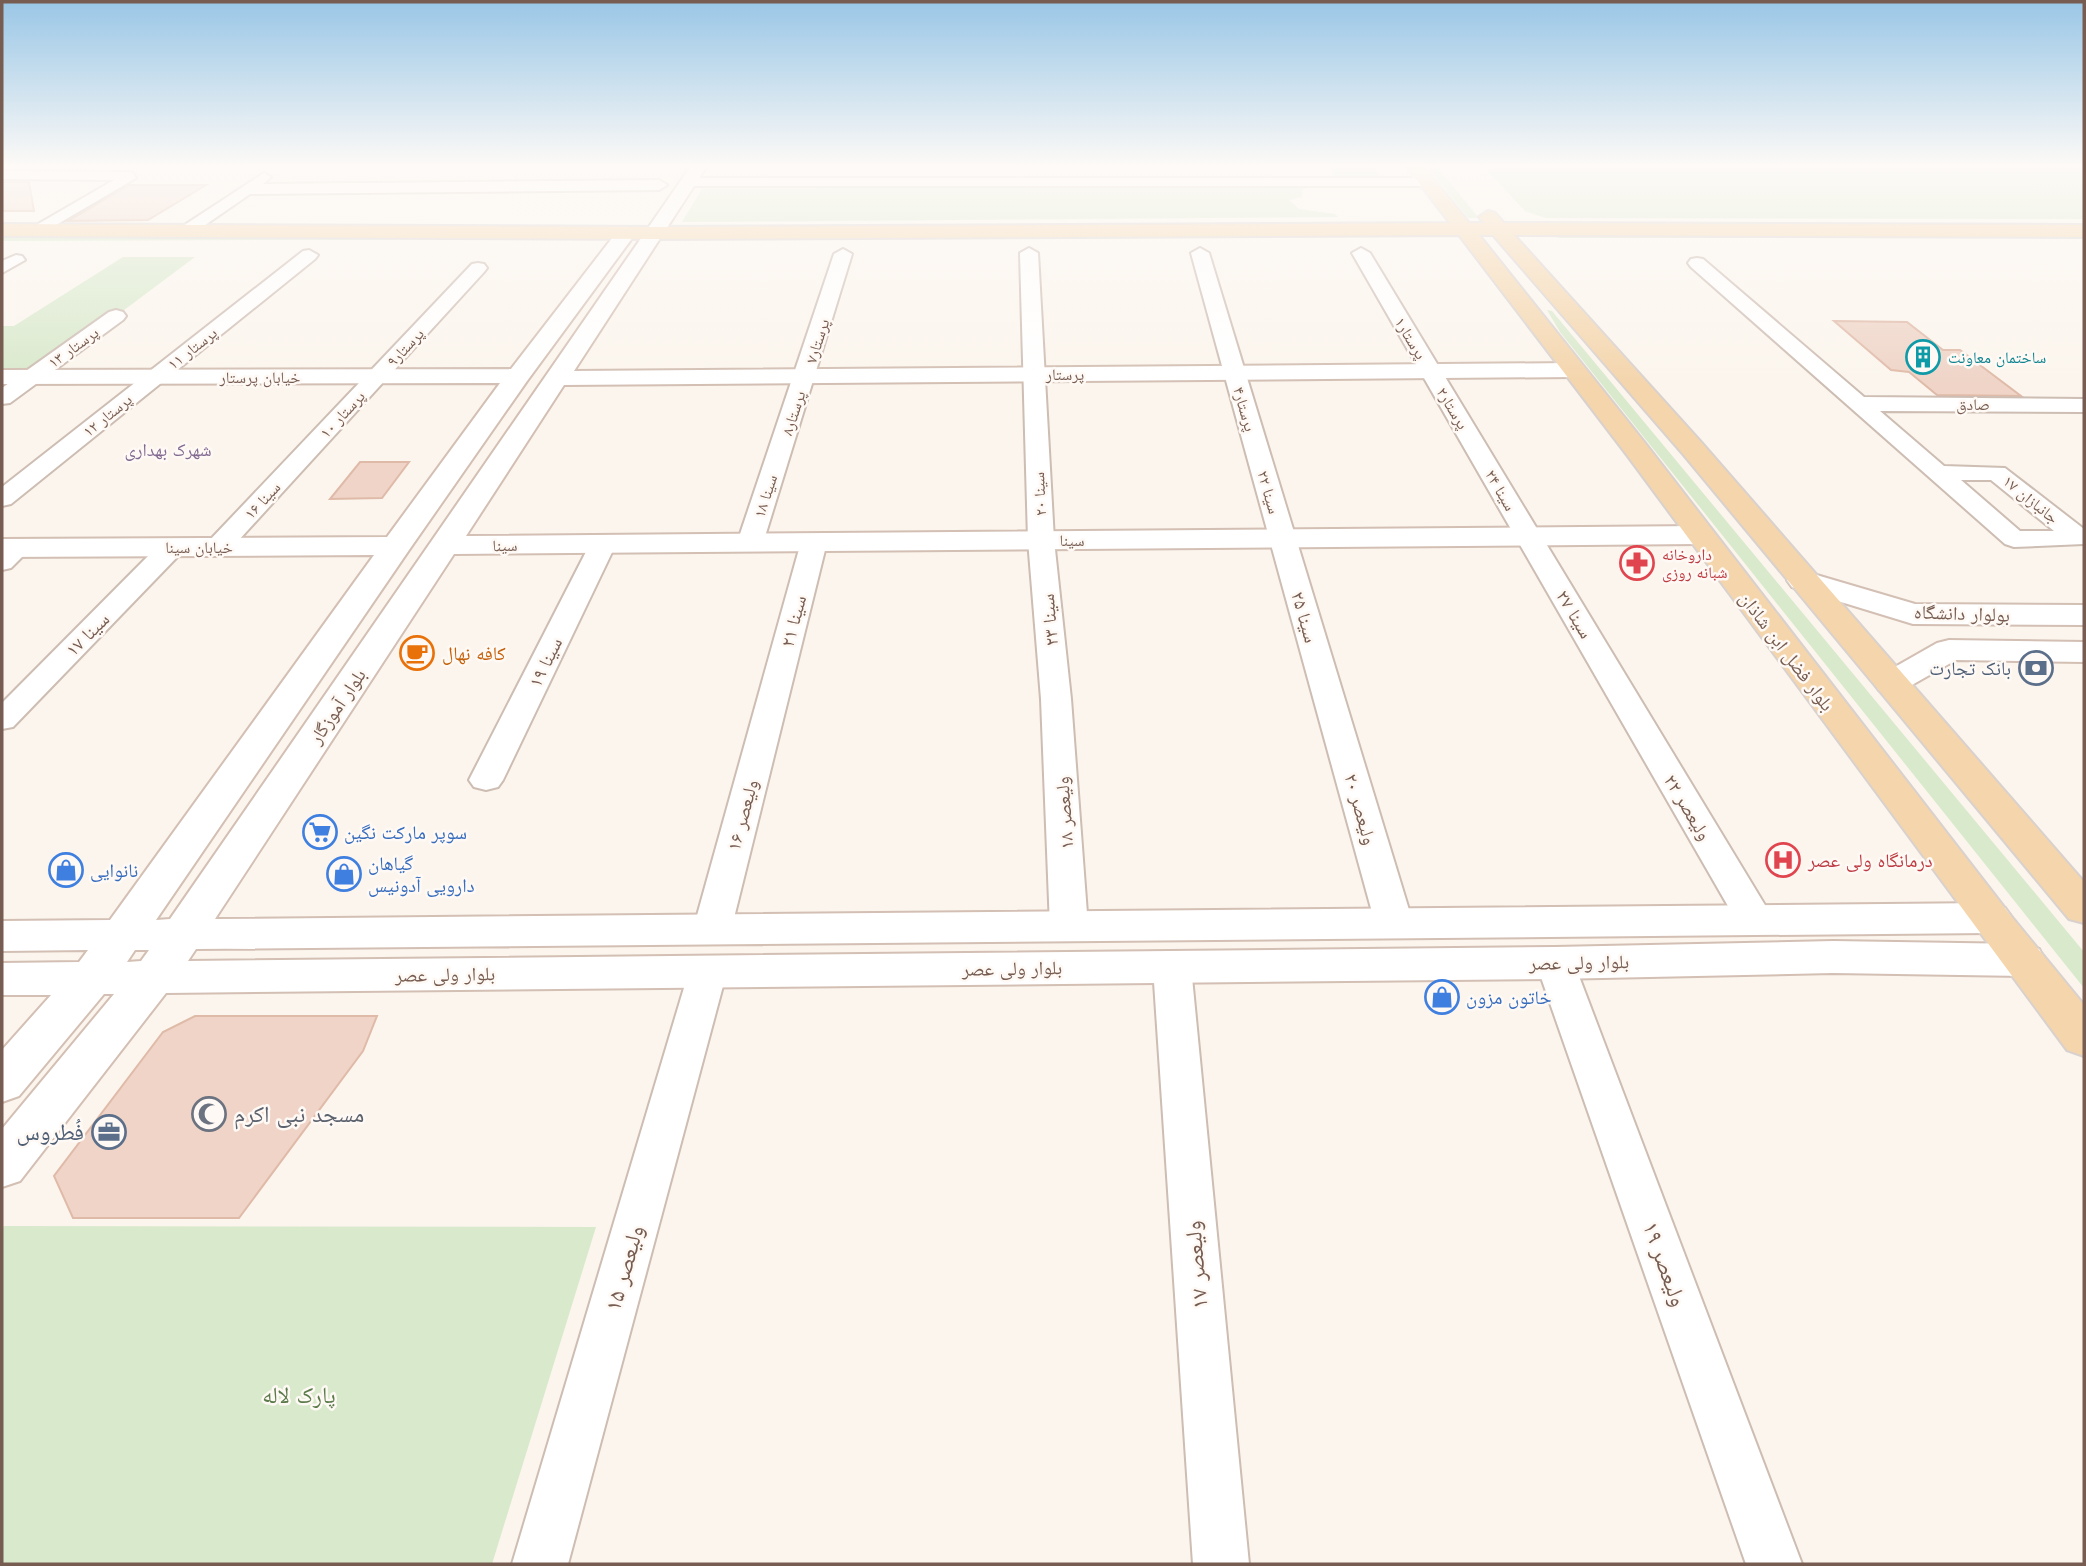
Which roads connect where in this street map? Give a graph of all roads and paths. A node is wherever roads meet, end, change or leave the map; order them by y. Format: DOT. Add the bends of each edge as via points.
graph roads {
  1 [pos="471,239"];
  2 [pos="630,239"];
  3 [pos="633,239"];
  4 [pos="1472,239"];
  5 [pos="1507,239"];
  6 [pos="1799,239"];
  7 [pos="2084,243"];
  8 [pos="2,244"];
  9 [pos="1029,253"];
  10 [pos="1200,253"];
  11 [pos="1361,253"];
  12 [pos="843,254"];
  13 [pos="309,255"];
  14 [pos="1697,263"];
  15 [pos="478,268"];
  16 [pos="1510,287"];
  17 [pos="1552,287"];
  18 [pos="116,316"];
  19 [pos="1572,370"];
  20 [pos="1431,371"];
  21 [pos="1234,373"];
  22 [pos="1032,374"];
  23 [pos="377,376"];
  24 [pos="518,376"];
  25 [pos="805,376"];
  26 [pos="2,377"];
  27 [pos="31,377"];
  28 [pos="155,377"];
  29 [pos="558,378"];
  30 [pos="2,398"];
  31 [pos="1861,404"];
  32 [pos="2084,405"];
  33 [pos="1474,445"];
  34 [pos="1255,446"];
  35 [pos="780,450"];
  36 [pos="307,452"];
  37 [pos="1939,473"];
  38 [pos="2,499"];
  39 [pos="1699,535"];
  40 [pos="1528,536"];
  41 [pos="1282,538"];
  42 [pos="1041,540"];
  43 [pos="814,542"];
  44 [pos="750,543"];
  45 [pos="603,544"];
  46 [pos="396,545"];
  47 [pos="446,545"];
  48 [pos="173,547"];
  49 [pos="218,547"];
  50 [pos="7,553"];
  51 [pos="1803,580"];
  52 [pos="2084,615"];
  53 [pos="2084,652"];
  54 [pos="1891,683"];
  55 [pos="1621,693"];
  56 [pos="1328,695"];
  57 [pos="1056,699"];
  58 [pos="772,700"];
  59 [pos="2,720"];
  60 [pos="486,780"];
  61 [pos="212,808"];
  62 [pos="267,809"];
  63 [pos="2084,909"];
  64 [pos="1990,918"];
  65 [pos="1755,920"];
  66 [pos="1808,920"];
  67 [pos="1394,923"];
  68 [pos="1069,927"];
  69 [pos="123,935"];
  70 [pos="182,935"];
  71 [pos="2,936"];
  72 [pos="710,951"];
  73 [pos="1833,957"];
  74 [pos="2023,960"];
  75 [pos="1555,963"];
  76 [pos="1172,967"];
  77 [pos="154,977"];
  78 [pos="92,978"];
  79 [pos="2,979"];
  80 [pos="2084,1038"];
  81 [pos="2,1083"];
  82 [pos="2,1166"];
  83 [pos="540,1564"];
  84 [pos="1221,1564"];
  85 [pos="1774,1564"];
  1 -- 8 [label="main road"];
  2 -- 24 [label="main road"];
  3 -- 29 [label="main road, بلوار آموزگار"];
  4 -- 16 [label="main road, بلوار فضل ابن شاذان"];
  5 -- 17 [label="main road"];
  6 -- 7 [label="main road"];
  9 -- 22 [label="street, سینا ۲۰"];
  10 -- 21 [label="street, پرستار۴"];
  11 -- 20 [label="street, پرستار۱"];
  12 -- 25 [label="street, پرستار۷"];
  13 -- 28 [label="street, پرستار ۱۱"];
  14 -- 31 [label="street, جانبازان ۱۷"];
  15 -- 23 [label="street, پرستار۹"];
  16 -- 17 [label="main road"];
  16 -- 19 [label="main road, بلوار فضل ابن شاذان"];
  17 -- 51 [label="main road"];
  18 -- 27 [label="street, پرستار ۱۳"];
  19 -- 20 [label="main road, پرستار"];
  19 -- 39 [label="main road, بلوار فضل ابن شاذان"];
  20 -- 21 [label="main road, پرستار"];
  20 -- 33 [label="street, پرستار۲"];
  21 -- 22 [label="main road, پرستار"];
  21 -- 34 [label="street, پرستار۴"];
  22 -- 25 [label="main road, پرستار"];
  22 -- 42 [label="street, سینا ۲۰"];
  23 -- 24 [label="main road, خیابان پرستار"];
  23 -- 28 [label="main road, خیابان پرستار"];
  23 -- 36 [label="street, پرستار ۱۰"];
  24 -- 46 [label="main road"];
  25 -- 29 [label="main road, پرستار"];
  25 -- 35 [label="street, پرستار۸"];
  26 -- 27 [label="main road, خیابان پرستار"];
  27 -- 28 [label="main road, خیابان پرستار"];
  27 -- 30 [label="street, پرستار ۱۳"];
  28 -- 38 [label="street, پرستار ۱۲"];
  29 -- 47 [label="main road, بلوار آموزگار"];
  31 -- 32 [label="street, صادق"];
  31 -- 37 [label="street, جانبازان ۱۷"];
  33 -- 40 [label="street, سینا ۲۴"];
  34 -- 41 [label="street, سینا ۲۲"];
  35 -- 44 [label="street, سینا ۱۸"];
  36 -- 49 [label="street, سینا ۱۶"];
  37 -- 37 [label="street, جانبازان ۱۷" via="1997,472 2079,538 2014,539"];
  39 -- 40 [label="main road, سینا"];
  39 -- 64 [label="main road, بلوار فضل ابن شاذان"];
  40 -- 41 [label="main road, سینا"];
  40 -- 55 [label="street, سینا ۲۷"];
  41 -- 42 [label="main road, سینا"];
  41 -- 56 [label="street, سینا ۲۵"];
  42 -- 43 [label="main road, سینا"];
  42 -- 57 [label="street, سینا ۲۳"];
  43 -- 44 [label="main road, سینا"];
  43 -- 58 [label="street, سینا ۲۱"];
  44 -- 45 [label="main road, سینا"];
  45 -- 47 [label="main road, سینا"];
  45 -- 60 [label="street, سینا ۱۹"];
  46 -- 49 [label="main road, خیابان سینا"];
  46 -- 61 [label="main road"];
  47 -- 62 [label="main road, بلوار آموزگار"];
  48 -- 49 [label="main road, خیابان سینا"];
  48 -- 50 [label="main road, خیابان سینا"];
  48 -- 59 [label="street, سینا ۱۷"];
  51 -- 52 [label="main road, بولوار دانشگاه" via="1913,614"];
  51 -- 54 [label="main road"];
  53 -- 54 [label="main road, بولوار دانشگاه" via="1949,650"];
  54 -- 63 [label="main road"];
  55 -- 65 [label="street, ولیعصر ۲۲"];
  56 -- 67 [label="street, ولیعصر ۲۰"];
  57 -- 68 [label="street, ولیعصر ۱۸"];
  58 -- 72 [label="street, ولیعصر ۱۶"];
  61 -- 62 [label="main road"];
  61 -- 69 [label="main road"];
  62 -- 70 [label="main road, بلوار آموزگار"];
  64 -- 66 [label="main road, بلوار ولی عصر"];
  64 -- 74 [label="main road, بلوار فضل ابن شاذان"];
  65 -- 66 [label="main road, بلوار ولی عصر"];
  65 -- 67 [label="main road, بلوار ولی عصر"];
  66 -- 73 [label="main road"];
  67 -- 68 [label="main road, بلوار ولی عصر"];
  68 -- 72 [label="main road, بلوار ولی عصر"];
  69 -- 70 [label="main road, بلوار ولی عصر"];
  69 -- 71 [label="main road, بلوار ولی عصر"];
  69 -- 78 [label="main road"];
  70 -- 72 [label="main road, بلوار ولی عصر"];
  70 -- 77 [label="main road, بلوار آموزگار"];
  72 -- 76 [label="main road, بلوار ولی عصر"];
  72 -- 77 [label="main road, بلوار ولی عصر"];
  72 -- 83 [label="street, ولیعصر ۱۵"];
  73 -- 74 [label="main road, بلوار ولی عصر"];
  73 -- 75 [label="main road, بلوار ولی عصر"];
  74 -- 80 [label="main road, بلوار فضل ابن شاذان"];
  75 -- 76 [label="main road, بلوار ولی عصر"];
  75 -- 85 [label="street, ولیعصر ۱۹"];
  76 -- 84 [label="street, ولیعصر ۱۷"];
  77 -- 78 [label="main road, بلوار ولی عصر"];
  77 -- 82 [label="main road, بلوار آموزگار"];
  78 -- 79 [label="main road, بلوار ولی عصر"];
  78 -- 81 [label="main road"];
}
